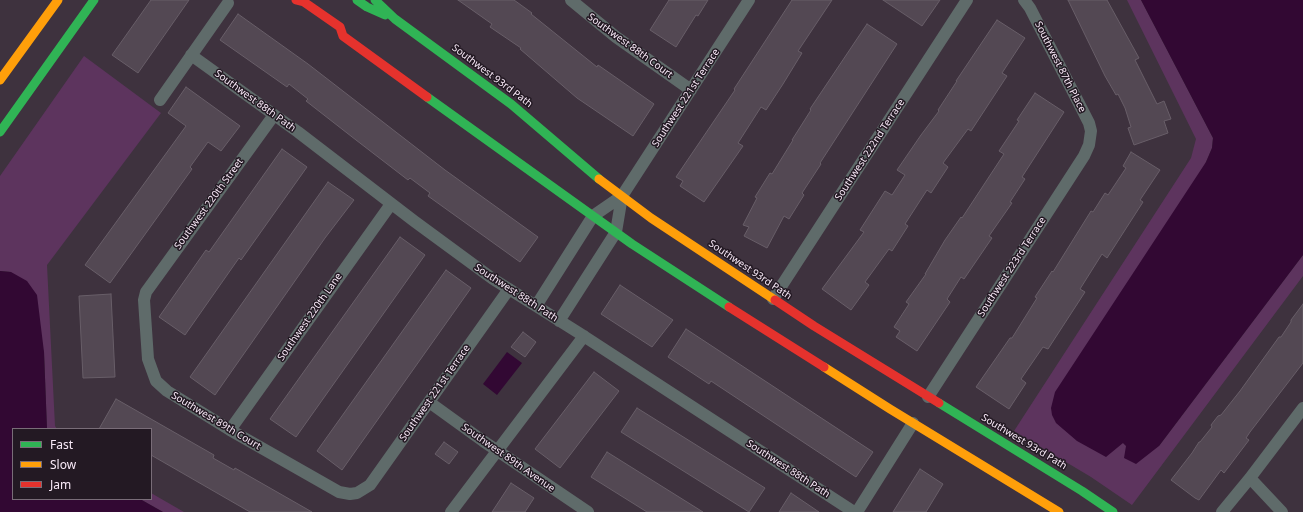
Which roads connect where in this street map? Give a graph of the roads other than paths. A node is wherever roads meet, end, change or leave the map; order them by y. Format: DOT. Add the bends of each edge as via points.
graph roads {
  1 [pos="58,0"];
  2 [pos="94,0"];
  3 [pos="292,0"];
  4 [pos="296,0"];
  5 [pos="357,0"];
  6 [pos="376,0"];
  7 [pos="571,0"];
  8 [pos="749,0"];
  9 [pos="967,0"];
  10 [pos="1024,0"];
  11 [pos="228,3"];
  12 [pos="298,10"];
  13 [pos="395,19"];
  14 [pos="191,55"];
  15 [pos="0,80"];
  16 [pos="691,90"];
  17 [pos="160,100"];
  18 [pos="274,115"];
  19 [pos="0,132"];
  20 [pos="1091,135"];
  21 [pos="622,196"];
  22 [pos="391,204"];
  23 [pos="593,216"];
  24 [pos="616,232"];
  25 [pos="508,289"];
  26 [pos="145,294"];
  27 [pos="773,299"];
  28 [pos="536,306"];
  29 [pos="559,320"];
  30 [pos="584,336"];
  31 [pos="928,397"];
  32 [pos="429,402"];
  33 [pos="1303,408"];
  34 [pos="913,423"];
  35 [pos="230,430"];
  36 [pos="498,451"];
  37 [pos="1250,478"];
  38 [pos="357,493"];
  39 [pos="1055,511"];
  40 [pos="451,512"];
  41 [pos="588,512"];
  42 [pos="856,512"];
  43 [pos="1113,512"];
  44 [pos="1222,512"];
  45 [pos="1282,512"];
  1 -- 15 [label="street"];
  2 -- 19 [label="street"];
  3 -- 12 [label="street"];
  4 -- 23 [label="street" via="304,2 340,27 339,36"];
  5 -- 13 [label="street, Southwest 93rd Path"];
  6 -- 13 [label="street, Southwest 93rd Path"];
  7 -- 16 [label="street, Southwest 88th Court" via="616,37"];
  8 -- 16 [label="street, Southwest 221st Terrace"];
  9 -- 27 [label="street, Southwest 222nd Terrace"];
  10 -- 20 [label="street, Southwest 87th Place" via="1089,124"];
  11 -- 14 [label="street"];
  13 -- 21 [label="street, Southwest 93rd Path" via="511,104"];
  14 -- 17 [label="street"];
  14 -- 18 [label="street, Southwest 88th Path"];
  16 -- 21 [label="street, Southwest 221st Terrace"];
  18 -- 22 [label="street, Southwest 88th Path"];
  18 -- 26 [label="street, Southwest 220th Street"];
  20 -- 31 [label="street, Southwest 223rd Terrace" via="1084,156"];
  21 -- 23 [label="street, Southwest 221st Terrace"];
  21 -- 24 [label="street, Southwest 221st Terrace"];
  21 -- 27 [label="street, Southwest 93rd Path"];
  22 -- 25 [label="street, Southwest 88th Path"];
  22 -- 35 [label="street, Southwest 220th Lane"];
  23 -- 24 [label="street"];
  23 -- 28 [label="street, Southwest 221st Terrace"];
  24 -- 29 [label="street, Southwest 221st Terrace"];
  24 -- 34 [label="street"];
  25 -- 28 [label="street, Southwest 88th Path"];
  25 -- 32 [label="street, Southwest 221st Terrace"];
  26 -- 35 [label="street, Southwest 89th Court" via="147,352 156,380 171,395"];
  27 -- 31 [label="street, Southwest 93rd Path"];
  28 -- 29 [label="street, Southwest 88th Path"];
  29 -- 30 [label="street, Southwest 88th Path"];
  30 -- 36 [label="street"];
  30 -- 42 [label="street, Southwest 88th Path"];
  31 -- 43 [label="street, Southwest 93rd Path"];
  32 -- 36 [label="street, Southwest 89th Avenue"];
  32 -- 38 [label="street, Southwest 221st Terrace" via="370,485"];
  33 -- 37 [label="street"];
  34 -- 39 [label="street"];
  34 -- 42 [label="street"];
  35 -- 38 [label="street, Southwest 89th Court" via="339,492"];
  36 -- 40 [label="street"];
  36 -- 41 [label="street, Southwest 89th Avenue"];
  37 -- 44 [label="street"];
  37 -- 45 [label="street"];
}
